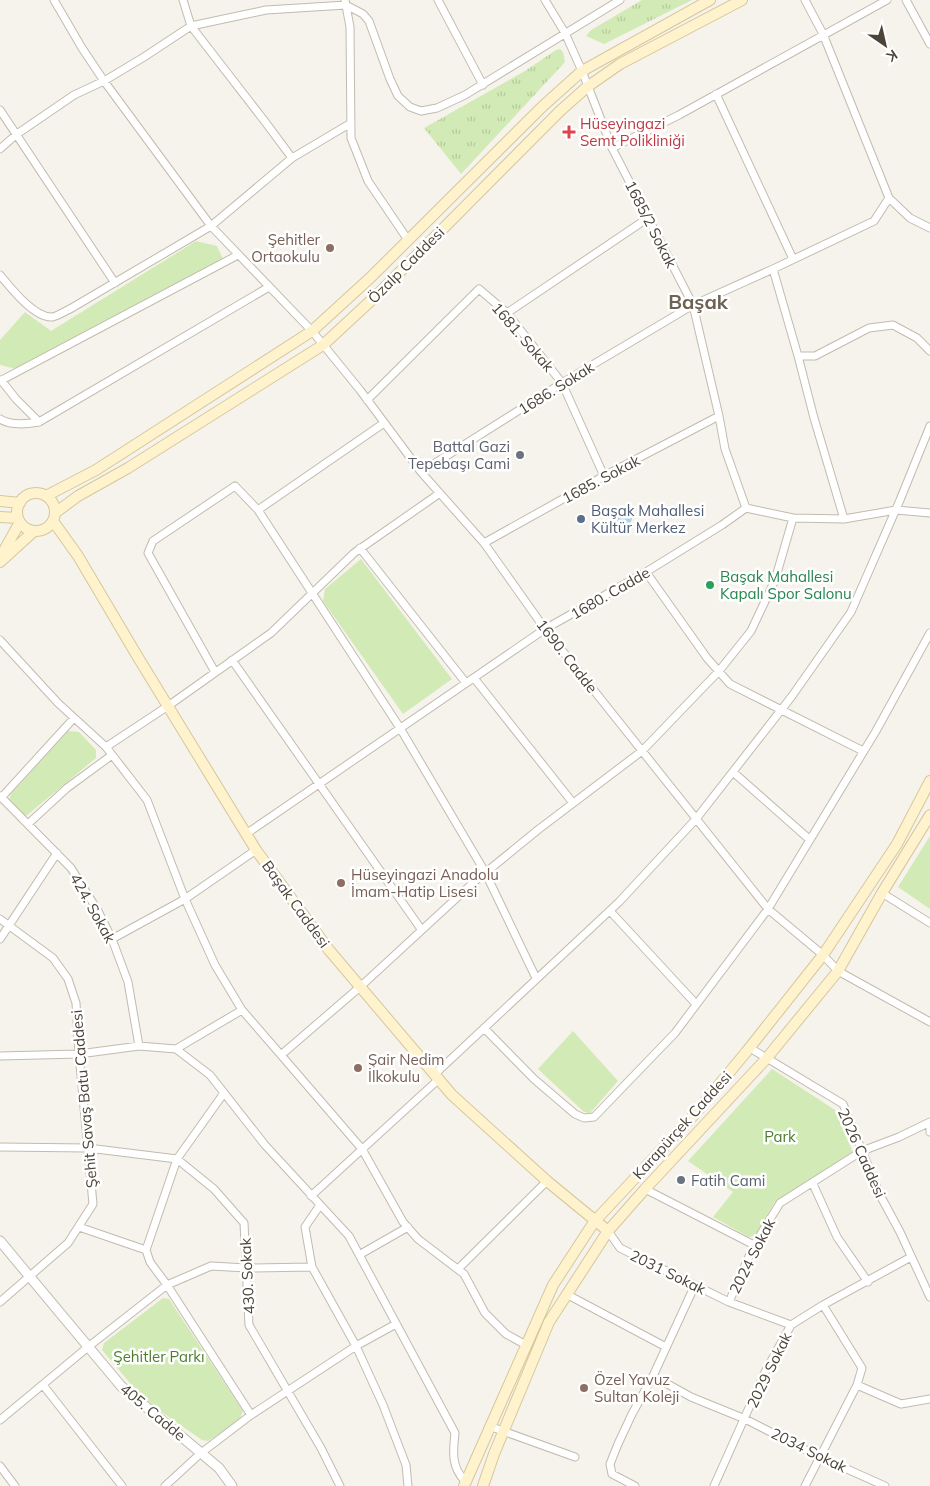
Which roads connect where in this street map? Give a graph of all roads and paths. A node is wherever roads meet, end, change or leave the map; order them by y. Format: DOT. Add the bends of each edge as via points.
graph roads {
  1 [pos="54,0"];
  2 [pos="182,0"];
  3 [pos="438,0"];
  4 [pos="545,0"];
  5 [pos="620,0"];
  6 [pos="710,0"];
  7 [pos="742,0"];
  8 [pos="805,0"];
  9 [pos="886,0"];
  10 [pos="906,0"];
  11 [pos="346,3"];
  12 [pos="191,26"];
  13 [pos="565,33"];
  14 [pos="823,34"];
  15 [pos="930,44"];
  16 [pos="582,71"];
  17 [pos="104,81"];
  18 [pos="483,85"];
  19 [pos="587,87"];
  20 [pos="716,94"];
  21 [pos="0,110"];
  22 [pos="351,123"];
  23 [pos="17,134"];
  24 [pos="612,148"];
  25 [pos="0,149"];
  26 [pos="292,158"];
  27 [pos="889,198"];
  28 [pos="648,218"];
  29 [pos="211,226"];
  30 [pos="930,228"];
  31 [pos="408,240"];
  32 [pos="238,255"];
  33 [pos="793,259"];
  34 [pos="773,269"];
  35 [pos="0,275"];
  36 [pos="115,283"];
  37 [pos="269,287"];
  38 [pos="693,305"];
  39 [pos="507,313"];
  40 [pos="312,331"];
  41 [pos="323,345"];
  42 [pos="930,351"];
  43 [pos="798,356"];
  44 [pos="1,380"];
  45 [pos="562,383"];
  46 [pos="367,400"];
  47 [pos="719,416"];
  48 [pos="0,419"];
  49 [pos="39,422"];
  50 [pos="384,423"];
  51 [pos="930,426"];
  52 [pos="421,472"];
  53 [pos="604,476"];
  54 [pos="440,493"];
  55 [pos="46,496"];
  56 [pos="0,501"];
  57 [pos="20,503"];
  58 [pos="746,508"];
  59 [pos="258,510"];
  60 [pos="896,510"];
  61 [pos="930,514"];
  62 [pos="0,517"];
  63 [pos="54,517"];
  64 [pos="793,518"];
  65 [pos="844,519"];
  66 [pos="19,520"];
  67 [pos="34,531"];
  68 [pos="484,543"];
  69 [pos="360,548"];
  70 [pos="0,560"];
  71 [pos="646,572"];
  72 [pos="312,594"];
  73 [pos="545,629"];
  74 [pos="930,632"];
  75 [pos="0,640"];
  76 [pos="232,660"];
  77 [pos="719,671"];
  78 [pos="215,672"];
  79 [pos="474,678"];
  80 [pos="466,683"];
  81 [pos="168,706"];
  82 [pos="782,710"];
  83 [pos="74,718"];
  84 [pos="400,728"];
  85 [pos="106,747"];
  86 [pos="642,751"];
  87 [pos="864,751"];
  88 [pos="112,755"];
  89 [pos="734,772"];
  90 [pos="930,781"];
  91 [pos="320,784"];
  92 [pos="1,797"];
  93 [pos="573,804"];
  94 [pos="930,815"];
  95 [pos="696,819"];
  96 [pos="28,824"];
  97 [pos="246,834"];
  98 [pos="809,839"];
  99 [pos="256,850"];
  100 [pos="57,853"];
  101 [pos="486,872"];
  102 [pos="882,893"];
  103 [pos="185,899"];
  104 [pos="768,908"];
  105 [pos="610,911"];
  106 [pos="0,919"];
  107 [pos="930,923"];
  108 [pos="8,926"];
  109 [pos="421,929"];
  110 [pos="0,939"];
  111 [pos="112,939"];
  112 [pos="823,955"];
  113 [pos="838,971"];
  114 [pos="536,978"];
  115 [pos="360,987"];
  116 [pos="696,1004"];
  117 [pos="242,1010"];
  118 [pos="930,1022"];
  119 [pos="484,1028"];
  120 [pos="138,1046"];
  121 [pos="750,1048"];
  122 [pos="176,1049"];
  123 [pos="78,1054"];
  124 [pos="281,1055"];
  125 [pos="0,1056"];
  126 [pos="766,1059"];
  127 [pos="437,1077"];
  128 [pos="224,1093"];
  129 [pos="930,1122"];
  130 [pos="930,1127"];
  131 [pos="930,1132"];
  132 [pos="0,1147"];
  133 [pos="88,1148"];
  134 [pos="362,1149"];
  135 [pos="862,1151"];
  136 [pos="177,1159"];
  137 [pos="547,1181"];
  138 [pos="813,1184"];
  139 [pos="645,1188"];
  140 [pos="311,1196"];
  141 [pos="320,1205"];
  142 [pos="594,1222"];
  143 [pos="79,1227"];
  144 [pos="408,1227"];
  145 [pos="608,1231"];
  146 [pos="0,1242"];
  147 [pos="754,1245"];
  148 [pos="146,1250"];
  149 [pos="359,1255"];
  150 [pos="911,1257"];
  151 [pos="312,1267"];
  152 [pos="247,1268"];
  153 [pos="458,1269"];
  154 [pos="29,1277"];
  155 [pos="868,1282"];
  156 [pos="167,1285"];
  157 [pos="695,1285"];
  158 [pos="568,1295"];
  159 [pos="930,1297"];
  160 [pos="0,1302"];
  161 [pos="728,1302"];
  162 [pos="823,1305"];
  163 [pos="396,1324"];
  164 [pos="791,1325"];
  165 [pos="526,1345"];
  166 [pos="356,1346"];
  167 [pos="88,1347"];
  168 [pos="666,1347"];
  169 [pos="653,1376"];
  170 [pos="42,1384"];
  171 [pos="857,1385"];
  172 [pos="288,1391"];
  173 [pos="930,1399"];
  174 [pos="252,1415"];
  175 [pos="745,1419"];
  176 [pos="0,1420"];
  177 [pos="489,1426"];
  178 [pos="504,1431"];
  179 [pos="201,1453"];
  180 [pos="575,1456"];
  181 [pos="820,1456"];
  182 [pos="0,1466"];
  183 [pos="465,1484"];
  184 [pos="11,1485"];
  185 [pos="122,1486"];
  186 [pos="165,1486"];
  187 [pos="232,1486"];
  188 [pos="340,1486"];
  189 [pos="408,1486"];
  190 [pos="483,1486"];
  191 [pos="635,1486"];
  192 [pos="714,1486"];
  193 [pos="805,1486"];
  194 [pos="885,1486"];
  1 -- 17 [label="street, 1690. Cadde"];
  2 -- 12 [label="street"];
  3 -- 18 [label="street"];
  4 -- 13 [label="street, 1685/2 Sokak"];
  5 -- 13 [label="street"];
  6 -- 16 [label="main road, Özalp Caddesi"];
  7 -- 19 [label="main road, Özalp Caddesi" via="620,64"];
  8 -- 14 [label="street"];
  9 -- 14 [label="street"];
  10 -- 15 [label="street"];
  11 -- 12 [label="street" via="266,10"];
  11 -- 18 [label="street" via="369,21 398,96 410,107 421,111 437,108"];
  11 -- 22 [label="street" via="350,27"];
  12 -- 17 [label="street"];
  12 -- 26 [label="street"];
  13 -- 16 [label="street, 1685/2 Sokak"];
  13 -- 18 [label="street"];
  14 -- 20 [label="street"];
  14 -- 27 [label="street"];
  16 -- 19 [label="street, 1685/2 Sokak"];
  16 -- 31 [label="main road, Özalp Caddesi" via="542,106"];
  17 -- 23 [label="street" via="74,95"];
  17 -- 29 [label="street, 1690. Cadde"];
  19 -- 24 [label="street, 1685/2 Sokak"];
  19 -- 41 [label="main road, Özalp Caddesi"];
  20 -- 24 [label="street"];
  20 -- 33 [label="street"];
  21 -- 23 [label="street"];
  22 -- 26 [label="street"];
  22 -- 31 [label="street" via="351,138 368,181"];
  23 -- 25 [label="street"];
  23 -- 36 [label="street"];
  24 -- 28 [label="street, 1685/2 Sokak"];
  26 -- 29 [label="street"];
  27 -- 30 [label="street" via="910,218"];
  27 -- 33 [label="street, 1686. Sokak" via="874,221"];
  28 -- 38 [label="street, 1685/2 Sokak"];
  28 -- 39 [label="street"];
  29 -- 32 [label="street, 1690. Cadde"];
  29 -- 36 [label="street"];
  31 -- 40 [label="main road, Özalp Caddesi"];
  32 -- 37 [label="street, 1690. Cadde"];
  32 -- 44 [label="street"];
  33 -- 34 [label="street, 1686. Sokak"];
  34 -- 38 [label="street, 1686. Sokak"];
  34 -- 43 [label="street"];
  35 -- 36 [label="street" via="38,313 52,317"];
  37 -- 40 [label="street, 1690. Cadde"];
  37 -- 49 [label="street"];
  38 -- 45 [label="street, 1686. Sokak"];
  38 -- 47 [label="street, 1685/2 Sokak"];
  39 -- 45 [label="street, 1681. Sokak"];
  39 -- 46 [label="street, 1681. Sokak" via="479,289"];
  40 -- 41 [label="street, 1690. Cadde"];
  40 -- 55 [label="main road, Özalp Caddesi" via="96,470"];
  41 -- 46 [label="street, 1690. Cadde"];
  41 -- 63 [label="main road, Özalp Caddesi" via="78,496"];
  42 -- 43 [label="street" via="893,324 869,328 815,356"];
  43 -- 65 [label="street"];
  44 -- 49 [label="street"];
  45 -- 52 [label="street, 1686. Sokak"];
  45 -- 53 [label="street, 1681. Sokak"];
  46 -- 50 [label="street, 1690. Cadde"];
  47 -- 53 [label="street, 1685. Sokak"];
  47 -- 58 [label="street, 1685/2 Sokak" via="725,449"];
  48 -- 49 [label="street" via="29,424"];
  50 -- 52 [label="street, 1690. Cadde"];
  50 -- 59 [label="street"];
  51 -- 60 [label="street"];
  52 -- 54 [label="street, 1690. Cadde"];
  53 -- 68 [label="street, 1685. Sokak"];
  54 -- 68 [label="street, 1690. Cadde"];
  54 -- 69 [label="street"];
  55 -- 57 [label="main road" via="28,495"];
  55 -- 63 [label="main road" via="53,505"];
  56 -- 57 [label="main road"];
  57 -- 66 [label="main road"];
  58 -- 64 [label="street"];
  58 -- 71 [label="street, 1680. Cadde"];
  59 -- 72 [label="street"];
  59 -- 78 [label="street" via="235,486 153,541 148,553"];
  60 -- 61 [label="street"];
  60 -- 65 [label="street"];
  60 -- 82 [label="street" via="851,612"];
  62 -- 66 [label="main road"];
  63 -- 67 [label="main road" via="45,529"];
  63 -- 81 [label="main road, Başak Caddesi"];
  64 -- 65 [label="street"];
  64 -- 77 [label="street" via="776,580 751,631"];
  66 -- 67 [label="main road" via="24,527"];
  66 -- 70 [label="main road"];
  67 -- 70 [label="main road"];
  68 -- 73 [label="street, 1690. Cadde"];
  69 -- 72 [label="street"];
  69 -- 80 [label="street"];
  71 -- 73 [label="street, 1680. Cadde"];
  71 -- 77 [label="street"];
  72 -- 76 [label="street" via="271,633"];
  72 -- 84 [label="street"];
  73 -- 79 [label="street, 1680. Cadde"];
  73 -- 86 [label="street, 1690. Cadde"];
  74 -- 87 [label="street"];
  75 -- 83 [label="street"];
  76 -- 78 [label="street"];
  76 -- 91 [label="street"];
  77 -- 82 [label="street" via="730,684"];
  77 -- 86 [label="street"];
  78 -- 81 [label="street"];
  79 -- 80 [label="street, 1680. Cadde"];
  79 -- 93 [label="street"];
  80 -- 84 [label="street, 1680. Cadde"];
  81 -- 85 [label="street"];
  81 -- 97 [label="main road, Başak Caddesi"];
  82 -- 87 [label="street"];
  82 -- 89 [label="street"];
  83 -- 85 [label="street"];
  83 -- 92 [label="street"];
  84 -- 91 [label="street, 1680. Cadde"];
  84 -- 101 [label="street"];
  85 -- 88 [label="street"];
  86 -- 93 [label="street"];
  86 -- 95 [label="street, 1690. Cadde"];
  87 -- 98 [label="street"];
  88 -- 96 [label="street" via="67,788"];
  88 -- 103 [label="street" via="147,800"];
  89 -- 95 [label="street"];
  89 -- 98 [label="street"];
  90 -- 112 [label="main road, Karapürçek Caddesi" via="896,844"];
  91 -- 97 [label="street, 1680. Cadde"];
  91 -- 109 [label="street"];
  92 -- 96 [label="street, 424. Sokak"];
  93 -- 101 [label="street"];
  94 -- 102 [label="main road, Karapürçek Caddesi"];
  95 -- 104 [label="street, 1690. Cadde"];
  95 -- 105 [label="street"];
  96 -- 100 [label="street, 424. Sokak"];
  97 -- 99 [label="main road, Başak Caddesi"];
  98 -- 104 [label="street"];
  99 -- 103 [label="street"];
  99 -- 115 [label="main road, Başak Caddesi"];
  100 -- 108 [label="street"];
  100 -- 111 [label="street, 424. Sokak" via="76,876"];
  101 -- 109 [label="street"];
  101 -- 114 [label="street"];
  102 -- 107 [label="street"];
  102 -- 113 [label="main road, Karapürçek Caddesi"];
  103 -- 111 [label="street"];
  103 -- 117 [label="street" via="216,965"];
  104 -- 112 [label="street, 1690. Cadde"];
  104 -- 116 [label="street"];
  105 -- 114 [label="street"];
  105 -- 116 [label="street"];
  106 -- 108 [label="street, Şehit Savaş Batu Caddesi"];
  108 -- 110 [label="street"];
  108 -- 123 [label="street, Şehit Savaş Batu Caddesi" via="53,958 68,979 76,1003"];
  109 -- 115 [label="street"];
  111 -- 120 [label="street, 424. Sokak" via="128,982"];
  112 -- 113 [label="street, 1690. Cadde"];
  112 -- 121 [label="main road, Karapürçek Caddesi"];
  113 -- 118 [label="street, 1690. Cadde"];
  113 -- 126 [label="main road, Karapürçek Caddesi"];
  114 -- 119 [label="street"];
  115 -- 124 [label="street"];
  115 -- 127 [label="main road, Başak Caddesi"];
  116 -- 119 [label="street" via="675,1033 623,1088 594,1116 584,1118 534,1079"];
  117 -- 122 [label="street"];
  117 -- 124 [label="street"];
  119 -- 127 [label="street"];
  120 -- 122 [label="street"];
  120 -- 123 [label="street"];
  121 -- 126 [label="street, 2026 Caddesi"];
  121 -- 142 [label="main road, Karapürçek Caddesi" via="693,1116"];
  122 -- 128 [label="street" via="210,1075"];
  123 -- 125 [label="street"];
  123 -- 133 [label="street, Şehit Savaş Batu Caddesi"];
  124 -- 134 [label="street"];
  126 -- 135 [label="street, 2026 Caddesi" via="843,1104"];
  126 -- 139 [label="main road, Karapürçek Caddesi"];
  127 -- 134 [label="street"];
  127 -- 137 [label="main road, Başak Caddesi" via="452,1095"];
  128 -- 136 [label="street"];
  128 -- 140 [label="street"];
  129 -- 135 [label="street, 2024 Sokak"];
  130 -- 131 [label="street"];
  132 -- 133 [label="street"];
  133 -- 136 [label="street"];
  133 -- 143 [label="street, Şehit Savaş Batu Caddesi" via="93,1204"];
  134 -- 140 [label="street"];
  134 -- 144 [label="street"];
  135 -- 138 [label="street, 2024 Sokak"];
  135 -- 150 [label="street, 2026 Caddesi"];
  136 -- 148 [label="street"];
  136 -- 152 [label="street, 430. Sokak" via="214,1188 244,1223"];
  137 -- 142 [label="main road, Başak Caddesi"];
  137 -- 153 [label="street"];
  138 -- 147 [label="street, 2024 Sokak" via="780,1203"];
  138 -- 155 [label="street" via="837,1236"];
  139 -- 145 [label="main road, Karapürçek Caddesi"];
  139 -- 147 [label="street"];
  140 -- 141 [label="street"];
  141 -- 149 [label="street" via="349,1236"];
  141 -- 151 [label="street" via="305,1227"];
  142 -- 145 [label="main road, Başak Caddesi"];
  142 -- 165 [label="main road, Karapürçek Caddesi" via="553,1285"];
  143 -- 148 [label="street"];
  143 -- 154 [label="street, Şehit Savaş Batu Caddesi" via="68,1243"];
  144 -- 149 [label="street"];
  144 -- 153 [label="street"];
  145 -- 157 [label="street, 2031 Sokak" via="620,1248"];
  145 -- 158 [label="main road, Karapürçek Caddesi"];
  146 -- 154 [label="street, 405. Cadde"];
  147 -- 161 [label="street, 2024 Sokak"];
  148 -- 156 [label="street" via="150,1262"];
  149 -- 163 [label="street"];
  150 -- 155 [label="street, 2029 Sokak"];
  150 -- 159 [label="street, 2026 Caddesi"];
  151 -- 152 [label="street"];
  151 -- 166 [label="street"];
  152 -- 156 [label="street" via="211,1266"];
  152 -- 172 [label="street, 430. Sokak" via="249,1325"];
  153 -- 165 [label="street" via="464,1274 485,1314 506,1334"];
  154 -- 160 [label="street, Şehit Savaş Batu Caddesi"];
  154 -- 167 [label="street, 405. Cadde"];
  155 -- 162 [label="street, 2029 Sokak"];
  156 -- 167 [label="street"];
  156 -- 174 [label="street"];
  157 -- 161 [label="street, 2031 Sokak"];
  157 -- 168 [label="street"];
  158 -- 168 [label="street"];
  158 -- 178 [label="main road, Karapürçek Caddesi" via="549,1322"];
  161 -- 164 [label="street, 2031 Sokak"];
  162 -- 164 [label="street, 2029 Sokak"];
  162 -- 171 [label="street" via="862,1368"];
  163 -- 166 [label="street"];
  163 -- 183 [label="street" via="455,1433 453,1458"];
  164 -- 175 [label="street, 2029 Sokak" via="765,1372"];
  165 -- 177 [label="main road, Karapürçek Caddesi"];
  166 -- 172 [label="street"];
  166 -- 189 [label="street" via="406,1465"];
  167 -- 170 [label="street"];
  167 -- 179 [label="street, 405. Cadde" via="121,1386"];
  168 -- 169 [label="street"];
  169 -- 175 [label="street, 2034 Sokak" via="691,1397"];
  169 -- 191 [label="street" via="610,1464 612,1474"];
  170 -- 176 [label="street"];
  170 -- 185 [label="street"];
  171 -- 173 [label="street" via="901,1404"];
  171 -- 181 [label="street"];
  172 -- 174 [label="street"];
  172 -- 188 [label="street, 430. Sokak"];
  174 -- 179 [label="street"];
  175 -- 181 [label="street, 2034 Sokak"];
  175 -- 192 [label="street, 2029 Sokak"];
  177 -- 178 [label="street"];
  177 -- 183 [label="main road, Karapürçek Caddesi"];
  178 -- 180 [label="street"];
  178 -- 190 [label="main road, Karapürçek Caddesi"];
  179 -- 186 [label="street"];
  179 -- 187 [label="street, 405. Cadde" via="219,1468"];
  181 -- 193 [label="street"];
  181 -- 194 [label="street, 2034 Sokak"];
  182 -- 184 [label="street"];
}
